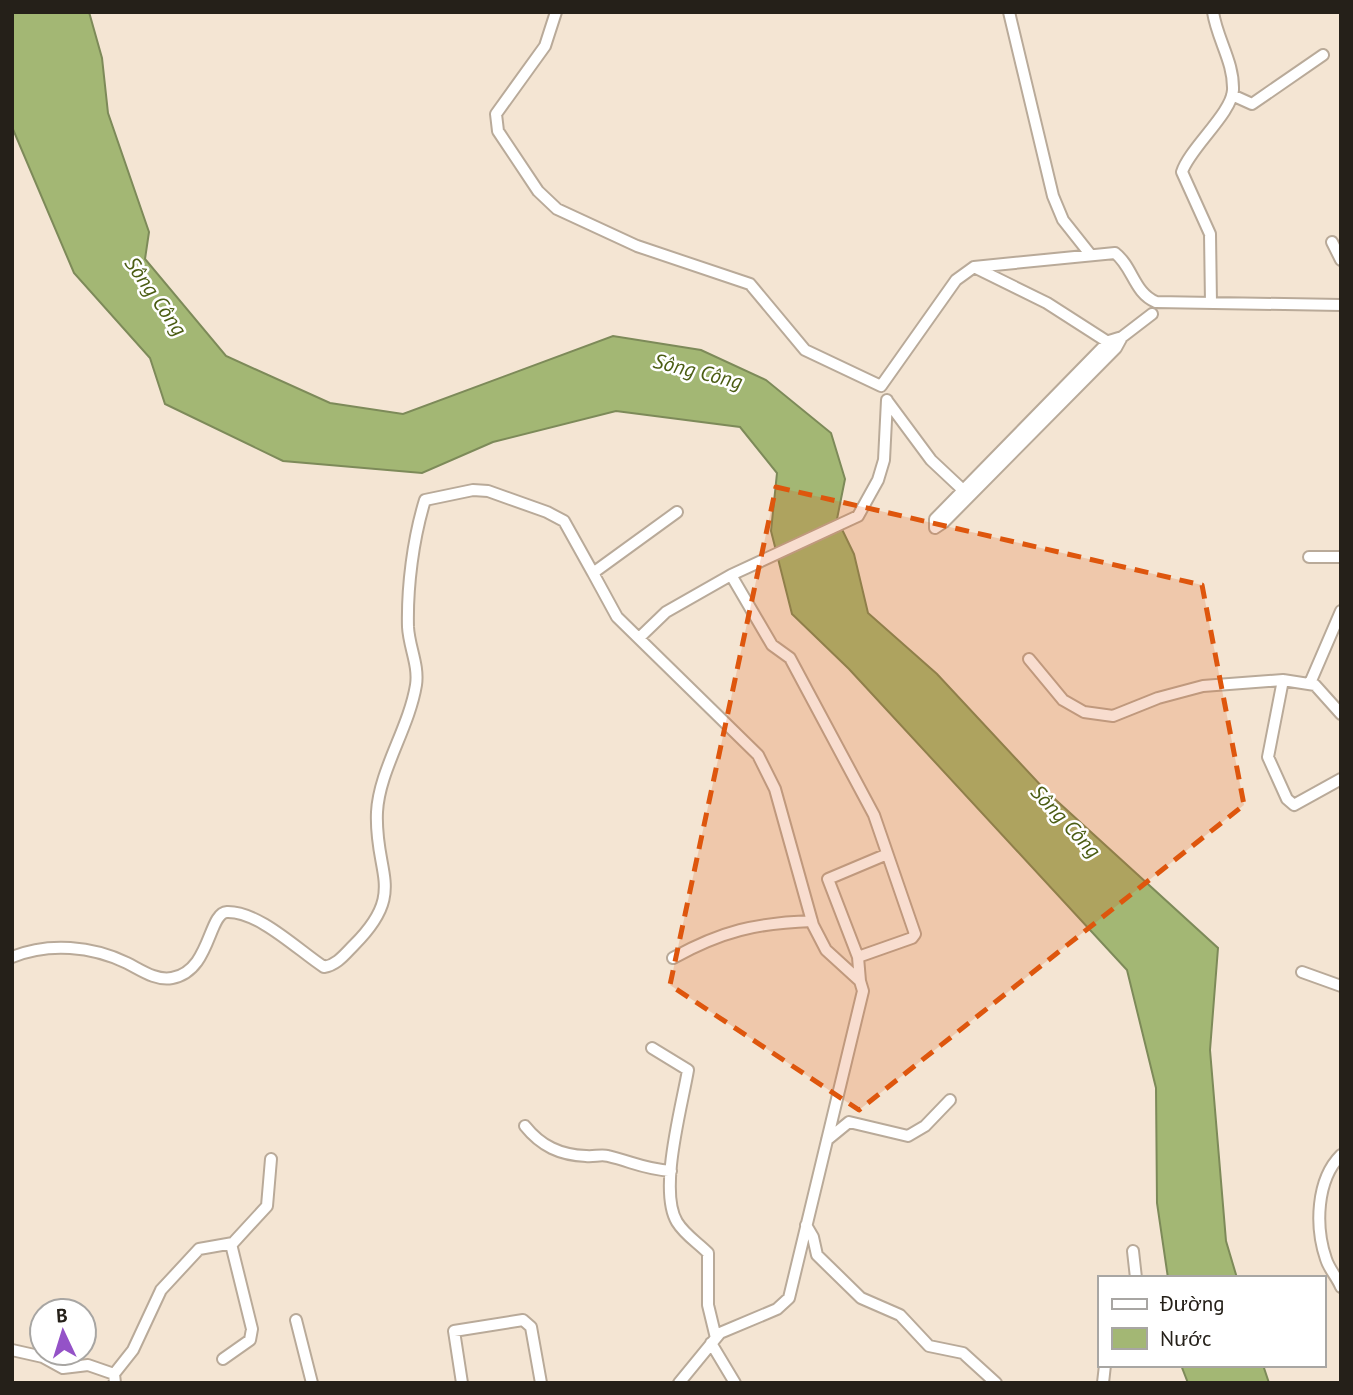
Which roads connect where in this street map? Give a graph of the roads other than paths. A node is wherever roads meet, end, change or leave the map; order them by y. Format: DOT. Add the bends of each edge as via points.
graph roads {
  1 [pos="556,12"];
  2 [pos="1009,12"];
  3 [pos="1213,12"];
  4 [pos="1323,55"];
  5 [pos="1232,95"];
  6 [pos="1332,242"];
  7 [pos="1084,254"];
  8 [pos="1341,260"];
  9 [pos="974,267"];
  10 [pos="1211,303"];
  11 [pos="1341,305"];
  12 [pos="1158,309"];
  13 [pos="1112,345"];
  14 [pos="881,386"];
  15 [pos="887,400"];
  16 [pos="963,490"];
  17 [pos="677,512"];
  18 [pos="1309,557"];
  19 [pos="1341,557"];
  20 [pos="593,572"];
  21 [pos="730,575"];
  22 [pos="1341,611"];
  23 [pos="639,638"];
  24 [pos="1029,659"];
  25 [pos="1283,680"];
  26 [pos="1310,683"];
  27 [pos="1341,714"];
  28 [pos="1341,779"];
  29 [pos="885,855"];
  30 [pos="812,921"];
  31 [pos="12,957"];
  32 [pos="858,957"];
  33 [pos="673,958"];
  34 [pos="1302,972"];
  35 [pos="860,981"];
  36 [pos="1341,986"];
  37 [pos="652,1048"];
  38 [pos="950,1100"];
  39 [pos="525,1126"];
  40 [pos="827,1140"];
  41 [pos="1341,1156"];
  42 [pos="271,1159"];
  43 [pos="671,1171"];
  44 [pos="806,1225"];
  45 [pos="230,1244"];
  46 [pos="1133,1251"];
  47 [pos="1136,1276"];
  48 [pos="1341,1287"];
  49 [pos="296,1320"];
  50 [pos="714,1341"];
  51 [pos="12,1350"];
  52 [pos="223,1359"];
  53 [pos="114,1378"];
  54 [pos="312,1383"];
  55 [pos="462,1383"];
  56 [pos="541,1383"];
  57 [pos="679,1383"];
  58 [pos="735,1383"];
  59 [pos="996,1383"];
  1 -- 14 [label="street" via="549,40 496,114 498,131 546,201 636,246 750,284 805,350"];
  2 -- 7 [label="street" via="1054,196"];
  3 -- 5 [label="street" via="1229,62"];
  4 -- 5 [label="street" via="1252,104"];
  5 -- 10 [label="street" via="1182,172 1210,234"];
  6 -- 8 [label="street"];
  7 -- 9 [label="street"];
  7 -- 12 [label="street" via="1115,253"];
  9 -- 13 [label="street" via="1047,303"];
  9 -- 14 [label="street" via="957,280"];
  10 -- 11 [label="street"];
  10 -- 12 [label="street"];
  12 -- 13 [label="street"];
  13 -- 16 [label="street"];
  13 -- 16 [label="street" via="944,523 935,527 935,519"];
  14 -- 15 [label="street"];
  15 -- 16 [label="street" via="931,460"];
  15 -- 21 [label="street" via="884,460 867,502 854,518"];
  17 -- 20 [label="street"];
  18 -- 19 [label="street"];
  20 -- 23 [label="street" via="610,608"];
  20 -- 31 [label="street" via="565,521 547,512 488,491 425,500 408,628 416,684 377,812 386,896 376,920 337,962 324,967 258,922 229,912 215,920 209,946 200,960 175,978 162,978 108,955 66,947"];
  21 -- 23 [label="street" via="666,612"];
  21 -- 29 [label="street" via="772,645 790,658 807,687 874,815"];
  22 -- 26 [label="street"];
  23 -- 30 [label="street" via="758,755 775,789"];
  24 -- 25 [label="street" via="1063,700 1091,714 1113,716 1158,698 1208,686"];
  25 -- 26 [label="street"];
  25 -- 28 [label="street" via="1268,757 1287,800 1294,804 1303,801"];
  26 -- 27 [label="street"];
  29 -- 32 [label="street" via="828,879"];
  29 -- 32 [label="street" via="914,936"];
  30 -- 33 [label="street" via="750,925"];
  30 -- 35 [label="street" via="826,950"];
  32 -- 35 [label="street"];
  34 -- 36 [label="street"];
  35 -- 40 [label="street" via="863,990"];
  37 -- 43 [label="street" via="688,1070"];
  38 -- 40 [label="street" via="908,1136 849,1122"];
  39 -- 43 [label="street" via="536,1140 556,1152 607,1156 644,1169"];
  40 -- 44 [label="street"];
  41 -- 48 [label="street" via="1327,1175 1320,1213 1325,1257"];
  42 -- 45 [label="street" via="267,1206"];
  43 -- 50 [label="street" via="671,1209 676,1221 708,1253 708,1305"];
  44 -- 50 [label="street" via="789,1298 777,1309 720,1333"];
  44 -- 59 [label="street" via="817,1255 861,1298 900,1315 929,1346 963,1353"];
  45 -- 52 [label="street" via="252,1329 250,1340"];
  45 -- 53 [label="street" via="192,1254 161,1290 133,1350"];
  46 -- 47 [label="street"];
  49 -- 54 [label="street"];
  50 -- 57 [label="street"];
  50 -- 58 [label="street"];
  51 -- 53 [label="street" via="43,1357 64,1368 89,1365"];
  55 -- 56 [label="street" via="454,1331 523,1320 531,1327"];
}
